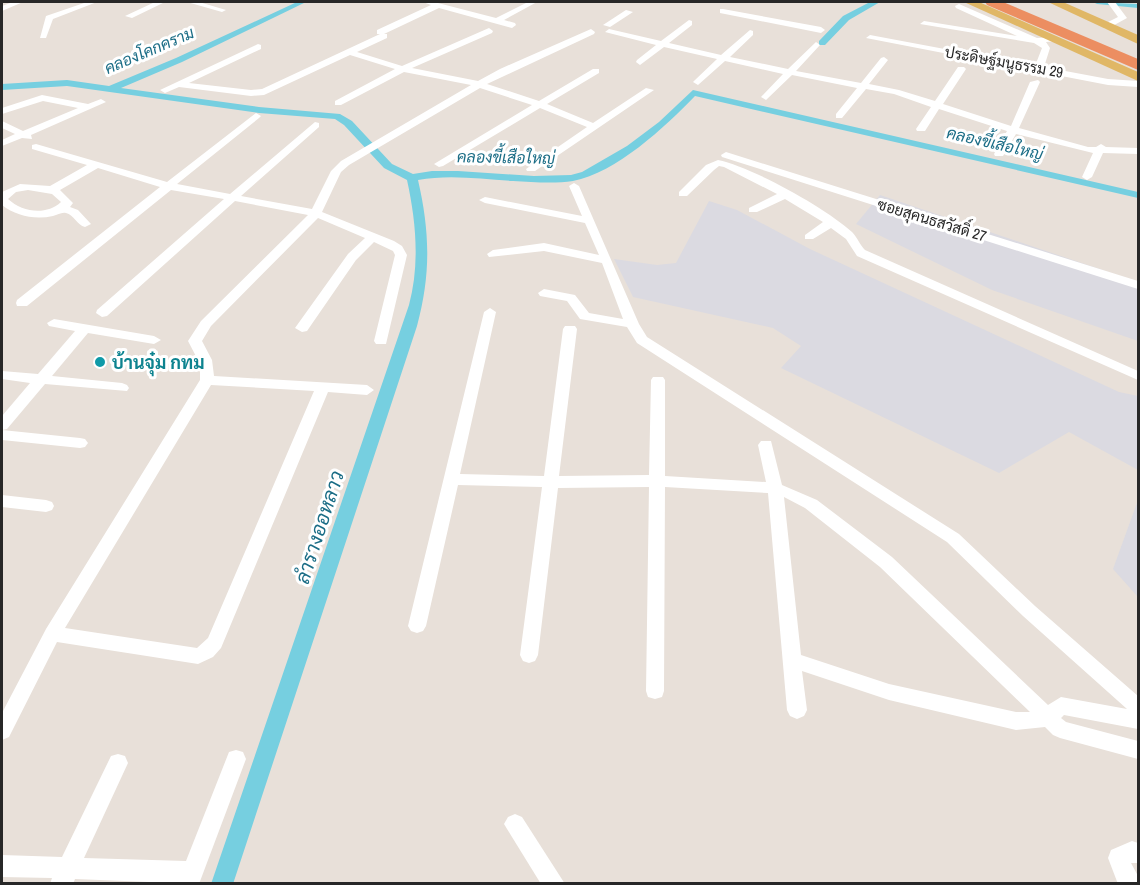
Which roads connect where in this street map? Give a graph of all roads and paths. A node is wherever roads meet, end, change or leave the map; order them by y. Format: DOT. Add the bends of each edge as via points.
graph roads {
  1 [pos="14,2"];
  2 [pos="93,2"];
  3 [pos="161,2"];
  4 [pos="191,2"];
  5 [pos="427,2"];
  6 [pos="533,2"];
  7 [pos="738,2"];
  8 [pos="992,2"];
  9 [pos="1007,2"];
  10 [pos="1028,2"];
  11 [pos="1054,2"];
  12 [pos="1112,3"];
  13 [pos="964,4"];
  14 [pos="438,5"];
  15 [pos="2,9"];
  16 [pos="222,10"];
  17 [pos="629,12"];
  18 [pos="129,16"];
  19 [pos="497,21"];
  20 [pos="993,22"];
  21 [pos="689,23"];
  22 [pos="924,24"];
  23 [pos="512,25"];
  24 [pos="1107,26"];
  25 [pos="610,29"];
  26 [pos="821,30"];
  27 [pos="489,31"];
  28 [pos="750,33"];
  29 [pos="990,34"];
  30 [pos="43,36"];
  31 [pos="870,38"];
  32 [pos="1054,39"];
  33 [pos="1138,40"];
  34 [pos="1036,41"];
  35 [pos="664,43"];
  36 [pos="816,45"];
  37 [pos="258,47"];
  38 [pos="1138,49"];
  39 [pos="349,52"];
  40 [pos="724,57"];
  41 [pos="1138,58"];
  42 [pos="884,60"];
  43 [pos="640,62"];
  44 [pos="1138,65"];
  45 [pos="403,69"];
  46 [pos="794,69"];
  47 [pos="961,69"];
  48 [pos="1040,69"];
  49 [pos="596,71"];
  50 [pos="1138,77"];
  51 [pos="698,82"];
  52 [pos="866,82"];
  53 [pos="1035,82"];
  54 [pos="178,84"];
  55 [pos="478,84"];
  56 [pos="1138,84"];
  57 [pos="165,90"];
  58 [pos="649,90"];
  59 [pos="766,97"];
  60 [pos="101,102"];
  61 [pos="939,102"];
  62 [pos="338,103"];
  63 [pos="538,104"];
  64 [pos="88,107"];
  65 [pos="2,111"];
  66 [pos="256,116"];
  67 [pos="839,116"];
  68 [pos="2,124"];
  69 [pos="315,125"];
  70 [pos="592,126"];
  71 [pos="1013,128"];
  72 [pos="921,129"];
  73 [pos="23,134"];
  74 [pos="2,143"];
  75 [pos="1100,149"];
  76 [pos="1136,150"];
  77 [pos="999,154"];
  78 [pos="726,155"];
  79 [pos="439,164"];
  80 [pos="96,165"];
  81 [pos="531,169"];
  82 [pos="1087,177"];
  83 [pos="169,186"];
  84 [pos="574,186"];
  85 [pos="6,189"];
  86 [pos="52,190"];
  87 [pos="683,194"];
  88 [pos="785,194"];
  89 [pos="235,198"];
  90 [pos="485,200"];
  91 [pos="63,208"];
  92 [pos="753,210"];
  93 [pos="316,213"];
  94 [pos="590,221"];
  95 [pos="830,223"];
  96 [pos="85,224"];
  97 [pos="373,236"];
  98 [pos="809,237"];
  99 [pos="493,254"];
  100 [pos="607,260"];
  101 [pos="1138,285"];
  102 [pos="544,293"];
  103 [pos="22,303"];
  104 [pos="490,312"];
  105 [pos="102,313"];
  106 [pos="54,323"];
  107 [pos="632,324"];
  108 [pos="302,328"];
  109 [pos="84,329"];
  110 [pos="570,329"];
  111 [pos="154,340"];
  112 [pos="381,341"];
  113 [pos="2,375"];
  114 [pos="1138,376"];
  115 [pos="207,380"];
  116 [pos="658,380"];
  117 [pos="40,381"];
  118 [pos="122,388"];
  119 [pos="323,388"];
  120 [pos="367,390"];
  121 [pos="2,425"];
  122 [pos="2,435"];
  123 [pos="80,443"];
  124 [pos="766,445"];
  125 [pos="451,479"];
  126 [pos="657,481"];
  127 [pos="551,482"];
  128 [pos="775,488"];
  129 [pos="2,501"];
  130 [pos="46,506"];
  131 [pos="417,626"];
  132 [pos="52,634"];
  133 [pos="528,655"];
  134 [pos="793,660"];
  135 [pos="655,691"];
  136 [pos="1138,707"];
  137 [pos="797,711"];
  138 [pos="1047,717"];
  139 [pos="1138,720"];
  140 [pos="2,731"];
  141 [pos="1138,750"];
  142 [pos="236,759"];
  143 [pos="118,763"];
  144 [pos="515,824"];
  145 [pos="1138,853"];
  146 [pos="2,866"];
  147 [pos="65,876"];
  148 [pos="190,878"];
  149 [pos="554,884"];
  150 [pos="1131,884"];
  1 -- 15 [label="street"];
  2 -- 30 [label="street" via="50,18"];
  3 -- 18 [label="street"];
  4 -- 16 [label="street"];
  5 -- 14 [label="street"];
  6 -- 19 [label="street"];
  7 -- 26 [label="street" via="723,11"];
  8 -- 44 [label="highway"];
  9 -- 41 [label="highway"];
  10 -- 38 [label="highway"];
  11 -- 24 [label="main road"];
  12 -- 24 [label="street" via="1126,14"];
  13 -- 20 [label="street"];
  13 -- 32 [label="main road"];
  14 -- 19 [label="street"];
  14 -- 39 [label="street"];
  17 -- 25 [label="street"];
  19 -- 23 [label="street"];
  20 -- 29 [label="street"];
  20 -- 34 [label="street"];
  21 -- 35 [label="street"];
  22 -- 29 [label="street"];
  24 -- 33 [label="main road"];
  25 -- 35 [label="street"];
  25 -- 55 [label="street" via="592,26 591,32"];
  27 -- 45 [label="street"];
  28 -- 40 [label="street"];
  29 -- 34 [label="street"];
  31 -- 48 [label="street, ประดิษฐ์มนูธรรม 29"];
  32 -- 34 [label="street"];
  32 -- 50 [label="main road"];
  34 -- 48 [label="street" via="1047,46"];
  35 -- 40 [label="street"];
  35 -- 43 [label="street"];
  36 -- 46 [label="street"];
  37 -- 54 [label="street"];
  39 -- 45 [label="street"];
  39 -- 54 [label="street" via="264,92"];
  40 -- 46 [label="street"];
  40 -- 51 [label="street"];
  42 -- 52 [label="street"];
  45 -- 55 [label="street"];
  45 -- 62 [label="street"];
  46 -- 52 [label="street"];
  46 -- 59 [label="street"];
  47 -- 61 [label="street"];
  48 -- 56 [label="street, ประดิษฐ์มนูธรรม 29"];
  49 -- 63 [label="street"];
  52 -- 61 [label="street"];
  52 -- 67 [label="street"];
  53 -- 71 [label="street"];
  54 -- 57 [label="street"];
  55 -- 63 [label="street"];
  55 -- 93 [label="street" via="368,147 336,171"];
  58 -- 70 [label="street"];
  60 -- 64 [label="street"];
  61 -- 71 [label="street"];
  61 -- 72 [label="street"];
  63 -- 70 [label="street"];
  63 -- 79 [label="street"];
  64 -- 65 [label="street" via="42,98"];
  64 -- 73 [label="street"];
  66 -- 83 [label="street"];
  68 -- 73 [label="street"];
  69 -- 89 [label="street"];
  70 -- 81 [label="street"];
  71 -- 75 [label="street"];
  71 -- 77 [label="street"];
  73 -- 74 [label="street"];
  73 -- 80 [label="street" via="37,145"];
  75 -- 76 [label="street"];
  75 -- 82 [label="street"];
  78 -- 101 [label="street, ซอยสุคนธสวัสดิ์ 27"];
  80 -- 83 [label="street"];
  80 -- 86 [label="street"];
  83 -- 89 [label="street"];
  83 -- 103 [label="street"];
  84 -- 94 [label="street"];
  85 -- 86 [label="street"];
  85 -- 91 [label="street" via="2,200 15,210 38,214"];
  86 -- 91 [label="street" via="65,198"];
  87 -- 88 [label="street" via="711,166 720,163"];
  88 -- 92 [label="street"];
  88 -- 95 [label="street"];
  89 -- 93 [label="street"];
  89 -- 105 [label="street"];
  90 -- 94 [label="street"];
  91 -- 96 [label="street" via="74,212"];
  93 -- 97 [label="street"];
  93 -- 115 [label="street" via="200,332 195,341 206,360"];
  94 -- 100 [label="street"];
  95 -- 98 [label="street"];
  95 -- 114 [label="street" via="848,234 861,253"];
  97 -- 108 [label="street" via="346,266"];
  97 -- 112 [label="street" via="395,246 401,255"];
  99 -- 100 [label="street" via="544,247"];
  100 -- 107 [label="street"];
  102 -- 107 [label="street" via="571,298 585,316"];
  104 -- 125 [label="street"];
  106 -- 109 [label="street"];
  107 -- 136 [label="street" via="648,345 953,538"];
  109 -- 111 [label="street"];
  109 -- 117 [label="street"];
  110 -- 127 [label="street"];
  113 -- 117 [label="street"];
  115 -- 119 [label="street"];
  115 -- 132 [label="street"];
  116 -- 126 [label="street"];
  117 -- 118 [label="street"];
  117 -- 121 [label="street"];
  119 -- 120 [label="street"];
  119 -- 132 [label="street" via="215,643 207,652 198,656"];
  122 -- 123 [label="street"];
  124 -- 128 [label="street"];
  125 -- 127 [label="street"];
  125 -- 131 [label="street"];
  126 -- 127 [label="street"];
  126 -- 128 [label="street"];
  126 -- 135 [label="street"];
  127 -- 133 [label="street"];
  128 -- 134 [label="street"];
  128 -- 138 [label="street" via="811,504 886,562"];
  129 -- 130 [label="street"];
  132 -- 140 [label="street"];
  134 -- 137 [label="street"];
  134 -- 138 [label="street" via="889,692 956,709 1016,721"];
  138 -- 139 [label="street" via="1061,706"];
  138 -- 141 [label="street" via="1064,731"];
  142 -- 148 [label="street"];
  143 -- 147 [label="street"];
  144 -- 149 [label="street"];
  145 -- 150 [label="street" via="1119,858"];
  146 -- 147 [label="street"];
  147 -- 148 [label="street"];
}
